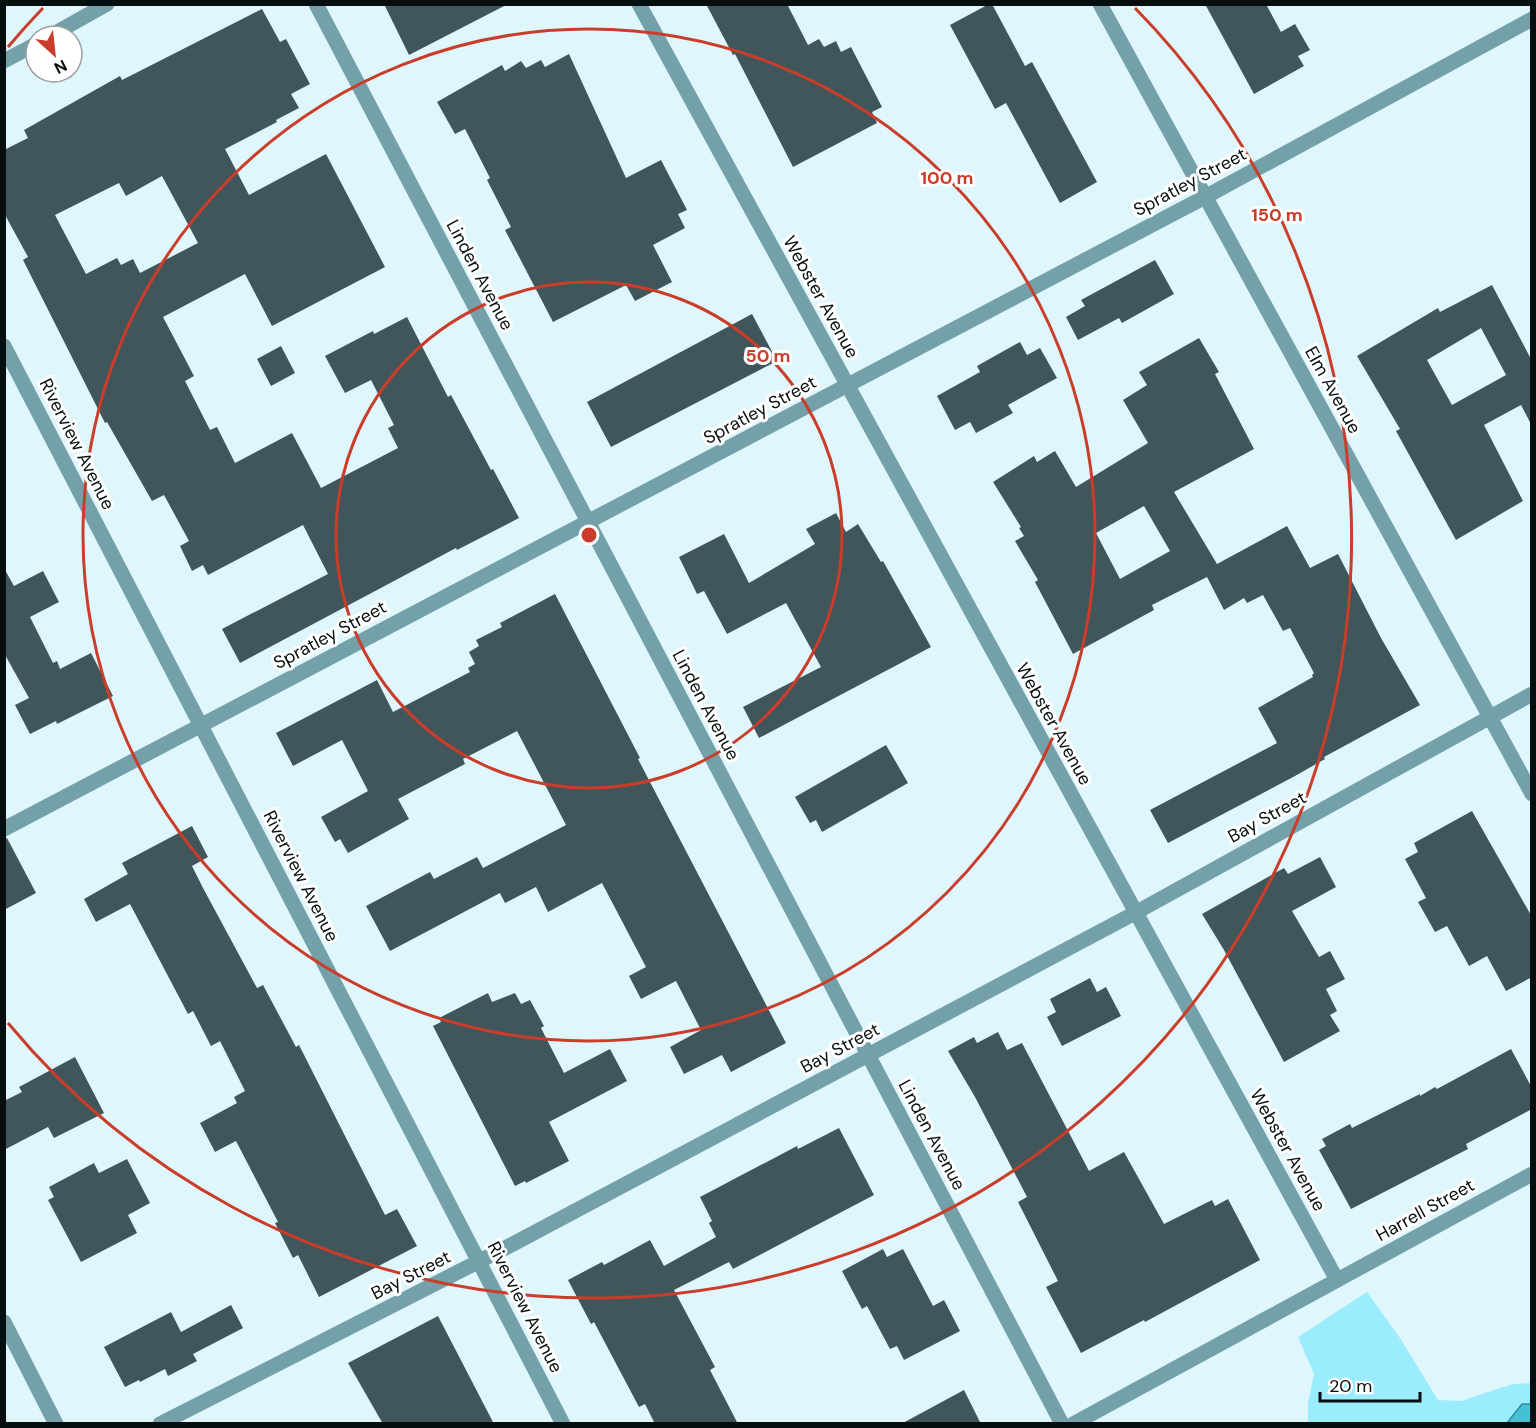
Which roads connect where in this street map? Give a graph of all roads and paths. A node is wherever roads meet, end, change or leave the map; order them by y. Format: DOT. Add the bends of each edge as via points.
graph roads {
  1 [pos="107,4"];
  2 [pos="316,4"];
  3 [pos="639,4"];
  4 [pos="1100,4"];
  5 [pos="1532,19"];
  6 [pos="71,24"];
  7 [pos="24,50"];
  8 [pos="4,61"];
  9 [pos="1205,196"];
  10 [pos="4,346"];
  11 [pos="848,386"];
  12 [pos="588,523"];
  13 [pos="1532,694"];
  14 [pos="1489,717"];
  15 [pos="201,725"];
  16 [pos="1532,794"];
  17 [pos="4,829"];
  18 [pos="1135,913"];
  19 [pos="868,1055"];
  20 [pos="1532,1174"];
  21 [pos="480,1262"];
  22 [pos="1337,1280"];
  23 [pos="4,1322"];
  24 [pos="56,1424"];
  25 [pos="160,1424"];
  26 [pos="563,1424"];
  27 [pos="1062,1424"];
  28 [pos="1073,1424"];
  1 -- 6 [label="street"];
  2 -- 12 [label="street, Linden Avenue"];
  3 -- 11 [label="street, Webster Avenue"];
  4 -- 9 [label="street, Elm Avenue"];
  5 -- 9 [label="street, Spratley Street"];
  7 -- 8 [label="street"];
  9 -- 11 [label="street, Spratley Street"];
  9 -- 14 [label="street, Elm Avenue"];
  10 -- 15 [label="street, Riverview Avenue"];
  11 -- 12 [label="street, Spratley Street"];
  11 -- 18 [label="street, Webster Avenue"];
  12 -- 15 [label="street, Spratley Street"];
  12 -- 19 [label="street, Linden Avenue"];
  13 -- 14 [label="street, Bay Street"];
  14 -- 16 [label="street, Elm Avenue"];
  14 -- 18 [label="street, Bay Street"];
  15 -- 17 [label="street, Spratley Street"];
  15 -- 21 [label="street, Riverview Avenue"];
  18 -- 19 [label="street, Bay Street"];
  18 -- 22 [label="street, Webster Avenue"];
  19 -- 21 [label="street, Bay Street"];
  19 -- 27 [label="street, Linden Avenue"];
  20 -- 22 [label="street, Harrell Street"];
  21 -- 25 [label="street, Bay Street"];
  21 -- 26 [label="street, Riverview Avenue"];
  22 -- 28 [label="street"];
  23 -- 24 [label="street"];
}
